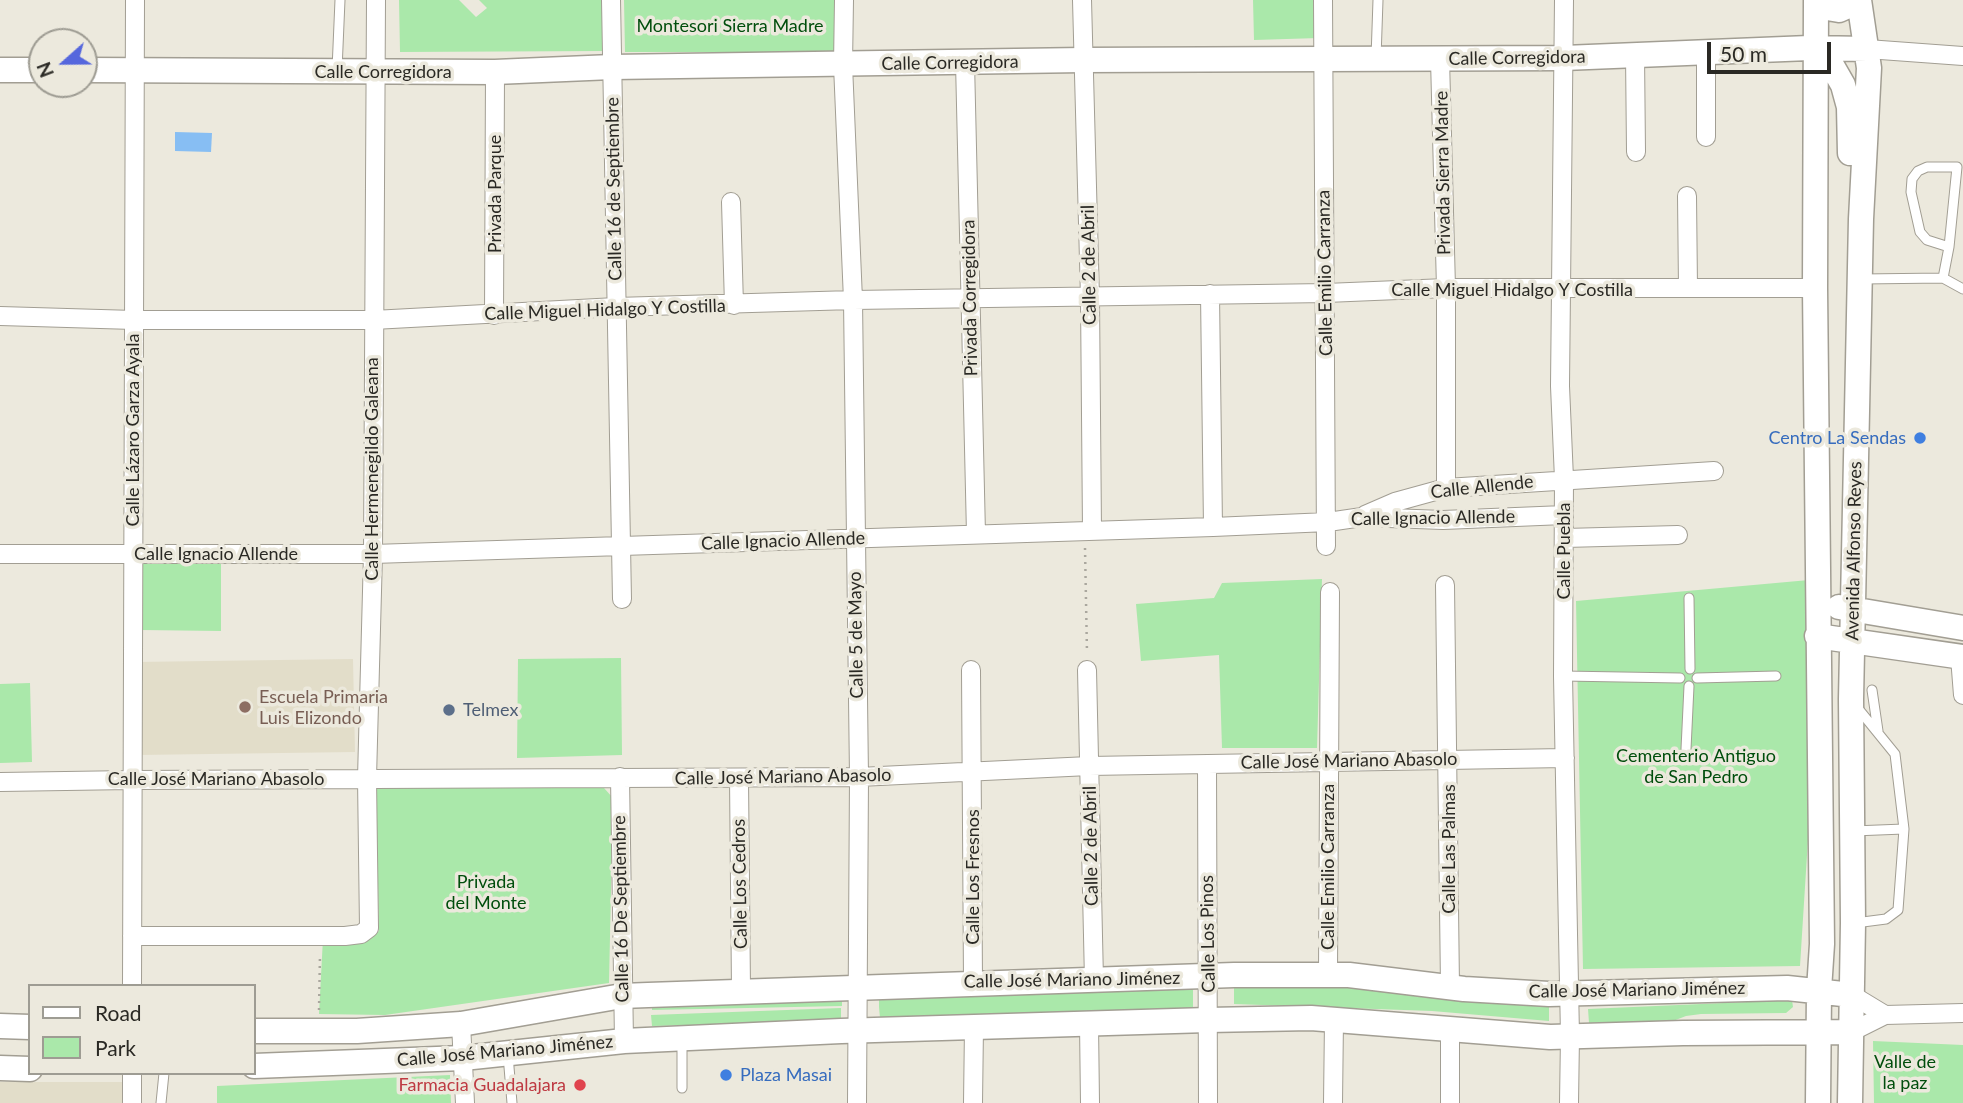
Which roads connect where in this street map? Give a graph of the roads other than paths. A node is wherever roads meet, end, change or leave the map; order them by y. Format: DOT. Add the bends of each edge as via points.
graph roads {
  1 [pos="135,0"];
  2 [pos="340,0"];
  3 [pos="376,0"];
  4 [pos="611,0"];
  5 [pos="844,0"];
  6 [pos="1083,0"];
  7 [pos="1323,0"];
  8 [pos="1378,0"];
  9 [pos="1564,0"];
  10 [pos="1817,0"];
  11 [pos="1859,1"];
  12 [pos="1816,48"];
  13 [pos="1867,49"];
  14 [pos="1706,52"];
  15 [pos="1635,54"];
  16 [pos="1963,56"];
  17 [pos="1322,58"];
  18 [pos="1376,58"];
  19 [pos="1564,58"];
  20 [pos="1440,59"];
  21 [pos="1083,60"];
  22 [pos="965,62"];
  23 [pos="843,65"];
  24 [pos="612,67"];
  25 [pos="0,70"];
  26 [pos="28,70"];
  27 [pos="98,70"];
  28 [pos="135,71"];
  29 [pos="337,71"];
  30 [pos="376,71"];
  31 [pos="495,72"];
  32 [pos="1816,102"];
  33 [pos="1849,107"];
  34 [pos="1706,137"];
  35 [pos="1636,152"];
  36 [pos="1687,196"];
  37 [pos="731,202"];
  38 [pos="1861,219"];
  39 [pos="1949,247"];
  40 [pos="1943,278"];
  41 [pos="1860,279"];
  42 [pos="1446,288"];
  43 [pos="1688,288"];
  44 [pos="1815,288"];
  45 [pos="1963,289"];
  46 [pos="1560,290"];
  47 [pos="1326,293"];
  48 [pos="1210,294"];
  49 [pos="1090,298"];
  50 [pos="970,299"];
  51 [pos="853,300"];
  52 [pos="734,304"];
  53 [pos="616,307"];
  54 [pos="494,315"];
  55 [pos="0,316"];
  56 [pos="134,320"];
  57 [pos="373,320"];
  58 [pos="1817,363"];
  59 [pos="1858,363"];
  60 [pos="1714,471"];
  61 [pos="1564,479"];
  62 [pos="1446,488"];
  63 [pos="1564,515"];
  64 [pos="1362,517"];
  65 [pos="1328,522"];
  66 [pos="1213,527"];
  67 [pos="1088,531"];
  68 [pos="976,534"];
  69 [pos="1678,535"];
  70 [pos="1565,538"];
  71 [pos="854,539"];
  72 [pos="622,546"];
  73 [pos="1326,546"];
  74 [pos="0,554"];
  75 [pos="133,554"];
  76 [pos="373,554"];
  77 [pos="1445,585"];
  78 [pos="1330,592"];
  79 [pos="1689,598"];
  80 [pos="622,599"];
  81 [pos="1818,605"];
  82 [pos="1854,609"];
  83 [pos="1963,628"];
  84 [pos="1817,636"];
  85 [pos="1852,640"];
  86 [pos="1962,657"];
  87 [pos="1690,669"];
  88 [pos="971,670"];
  89 [pos="1087,670"];
  90 [pos="1563,676"];
  91 [pos="1776,676"];
  92 [pos="1680,678"];
  93 [pos="1697,678"];
  94 [pos="1689,686"];
  95 [pos="1861,694"];
  96 [pos="1963,695"];
  97 [pos="1878,733"];
  98 [pos="1686,749"];
  99 [pos="1565,758"];
  100 [pos="1449,760"];
  101 [pos="1329,761"];
  102 [pos="1207,764"];
  103 [pos="1089,766"];
  104 [pos="973,772"];
  105 [pos="620,777"];
  106 [pos="859,777"];
  107 [pos="367,778"];
  108 [pos="739,778"];
  109 [pos="131,780"];
  110 [pos="0,782"];
  111 [pos="1903,829"];
  112 [pos="1852,831"];
  113 [pos="1853,923"];
  114 [pos="132,936"];
  115 [pos="1822,944"];
  116 [pos="1328,974"];
  117 [pos="1209,976"];
  118 [pos="1094,980"];
  119 [pos="973,982"];
  120 [pos="132,984"];
  121 [pos="858,987"];
  122 [pos="1451,987"];
  123 [pos="1787,988"];
  124 [pos="741,990"];
  125 [pos="1819,990"];
  126 [pos="1569,992"];
  127 [pos="1852,995"];
  128 [pos="622,996"];
  129 [pos="1963,1013"];
  130 [pos="1885,1015"];
  131 [pos="1208,1020"];
  132 [pos="1335,1020"];
  133 [pos="461,1024"];
  134 [pos="1089,1024"];
  135 [pos="0,1026"];
  136 [pos="28,1027"];
  137 [pos="974,1027"];
  138 [pos="1450,1028"];
  139 [pos="256,1031"];
  140 [pos="859,1031"];
  141 [pos="1818,1032"];
  142 [pos="1851,1032"];
  143 [pos="1570,1036"];
  144 [pos="682,1040"];
  145 [pos="624,1041"];
  146 [pos="508,1054"];
  147 [pos="463,1058"];
  148 [pos="256,1066"];
  149 [pos="0,1068"];
  150 [pos="28,1069"];
  151 [pos="132,1075"];
  152 [pos="164,1075"];
  153 [pos="682,1088"];
  154 [pos="132,1103"];
  155 [pos="161,1103"];
  156 [pos="465,1103"];
  157 [pos="512,1103"];
  158 [pos="857,1103"];
  159 [pos="974,1103"];
  160 [pos="1090,1103"];
  161 [pos="1208,1103"];
  162 [pos="1333,1103"];
  163 [pos="1450,1103"];
  164 [pos="1569,1103"];
  165 [pos="1818,1103"];
  166 [pos="1850,1103"];
  1 -- 28 [label="street, Calle Lázaro Garza Ayala"];
  2 -- 29 [label="lane"];
  3 -- 30 [label="street, Calle Hermenegildo Galeana"];
  4 -- 24 [label="street, Calle 16 de Septiembre"];
  5 -- 23 [label="street, Calle 5 de Mayo"];
  6 -- 21 [label="street, Calle 2 de Abril"];
  7 -- 17 [label="street, Calle Emilio Carranza"];
  8 -- 18 [label="lane"];
  9 -- 19 [label="street, Calle Puebla"];
  10 -- 11 [label="street" via="1839,10"];
  10 -- 12 [label="street, Avenida Alfonso Reyes"];
  11 -- 13 [label="street, Avenida Alfonso Reyes"];
  12 -- 13 [label="street, Calle Corregidora"];
  12 -- 14 [label="street, Calle Corregidora"];
  12 -- 32 [label="street, Avenida Alfonso Reyes"];
  12 -- 33 [label="street" via="1838,74"];
  13 -- 16 [label="street"];
  13 -- 38 [label="street, Avenida Alfonso Reyes"];
  14 -- 15 [label="street, Calle Corregidora"];
  14 -- 34 [label="street"];
  15 -- 19 [label="street, Calle Corregidora"];
  15 -- 35 [label="street"];
  17 -- 18 [label="street, Calle Corregidora"];
  17 -- 21 [label="street, Calle Corregidora"];
  17 -- 47 [label="street, Calle Emilio Carranza"];
  18 -- 20 [label="street, Calle Corregidora"];
  19 -- 20 [label="street, Calle Corregidora"];
  19 -- 46 [label="street, Calle Puebla"];
  20 -- 42 [label="street, Privada Sierra Madre"];
  21 -- 22 [label="street, Calle Corregidora"];
  21 -- 49 [label="street, Calle 2 de Abril"];
  22 -- 23 [label="street, Calle Corregidora"];
  22 -- 50 [label="street, Privada Corregidora"];
  23 -- 24 [label="street, Calle Corregidora"];
  23 -- 51 [label="street, Calle 5 de Mayo"];
  24 -- 31 [label="street, Calle Corregidora"];
  24 -- 53 [label="street, Calle 16 de Septiembre"];
  25 -- 26 [label="street"];
  27 -- 28 [label="street, Calle Corregidora"];
  28 -- 29 [label="street, Calle Corregidora"];
  28 -- 56 [label="street, Calle Lázaro Garza Ayala"];
  29 -- 30 [label="street, Calle Corregidora"];
  30 -- 31 [label="street, Calle Corregidora"];
  30 -- 57 [label="street, Calle Hermenegildo Galeana"];
  31 -- 54 [label="street, Privada Parque"];
  32 -- 33 [label="street" via="1832,99"];
  32 -- 44 [label="street, Avenida Alfonso Reyes"];
  33 -- 38 [label="street" via="1851,195"];
  36 -- 43 [label="street"];
  37 -- 52 [label="street"];
  38 -- 41 [label="street, Avenida Alfonso Reyes"];
  39 -- 39 [label="lane" via="1927,240 1920,232 1912,179 1927,167 1957,167"];
  39 -- 40 [label="lane"];
  40 -- 41 [label="lane"];
  40 -- 45 [label="lane"];
  41 -- 59 [label="street, Avenida Alfonso Reyes"];
  42 -- 46 [label="street, Calle Miguel Hidalgo Y Costilla"];
  42 -- 47 [label="street, Calle Miguel Hidalgo Y Costilla"];
  42 -- 62 [label="street"];
  43 -- 44 [label="street, Calle Miguel Hidalgo Y Costilla"];
  43 -- 46 [label="street, Calle Miguel Hidalgo Y Costilla"];
  44 -- 58 [label="street, Avenida Alfonso Reyes"];
  46 -- 61 [label="street, Calle Puebla"];
  47 -- 48 [label="street, Calle Miguel Hidalgo Y Costilla"];
  47 -- 65 [label="street, Calle Emilio Carranza"];
  48 -- 49 [label="street, Calle Miguel Hidalgo Y Costilla"];
  48 -- 66 [label="street"];
  49 -- 50 [label="street, Calle Miguel Hidalgo Y Costilla"];
  49 -- 67 [label="street, Calle 2 de Abril"];
  50 -- 51 [label="street, Calle Miguel Hidalgo Y Costilla"];
  50 -- 68 [label="street, Privada Corregidora"];
  51 -- 52 [label="street, Calle Miguel Hidalgo Y Costilla"];
  51 -- 71 [label="street, Calle 5 de Mayo"];
  52 -- 53 [label="street, Calle Miguel Hidalgo Y Costilla"];
  53 -- 54 [label="street, Calle Miguel Hidalgo Y Costilla"];
  53 -- 72 [label="street, Calle 16 de Septiembre"];
  54 -- 57 [label="street, Calle Miguel Hidalgo Y Costilla"];
  55 -- 56 [label="street, Calle Miguel Hidalgo Y Costilla"];
  56 -- 57 [label="street, Calle Miguel Hidalgo Y Costilla"];
  56 -- 75 [label="street, Calle Lázaro Garza Ayala"];
  57 -- 76 [label="street, Calle Hermenegildo Galeana"];
  58 -- 59 [label="street"];
  58 -- 81 [label="street, Avenida Alfonso Reyes"];
  59 -- 82 [label="street, Avenida Alfonso Reyes"];
  60 -- 61 [label="street"];
  61 -- 62 [label="street, Calle Allende"];
  61 -- 63 [label="street, Calle Puebla"];
  62 -- 64 [label="street, Calle Allende"];
  63 -- 64 [label="street, Calle Ignacio Allende" via="1443,520"];
  63 -- 70 [label="street, Calle Puebla"];
  64 -- 65 [label="street, Calle Ignacio Allende"];
  65 -- 66 [label="street, Calle Ignacio Allende"];
  65 -- 73 [label="street, Calle Emilio Carranza"];
  66 -- 67 [label="street, Calle Ignacio Allende"];
  67 -- 68 [label="street, Calle Ignacio Allende"];
  68 -- 71 [label="street, Calle Ignacio Allende"];
  69 -- 70 [label="street"];
  70 -- 90 [label="street, Calle Puebla"];
  71 -- 72 [label="street, Calle Ignacio Allende"];
  71 -- 106 [label="street, Calle 5 de Mayo"];
  72 -- 76 [label="street, Calle Ignacio Allende"];
  72 -- 80 [label="street, Calle 16 de Septiembre"];
  74 -- 75 [label="street, Calle Ignacio Allende"];
  75 -- 76 [label="street, Calle Ignacio Allende"];
  75 -- 109 [label="street, Calle Lázaro Garza Ayala"];
  76 -- 107 [label="street, Calle Hermenegildo Galeana"];
  77 -- 100 [label="street, Calle Las Palmas"];
  78 -- 101 [label="street, Calle Emilio Carranza"];
  79 -- 87 [label="lane"];
  81 -- 82 [label="street"];
  81 -- 84 [label="street, Avenida Alfonso Reyes"];
  82 -- 83 [label="street"];
  82 -- 85 [label="street, Avenida Alfonso Reyes"];
  84 -- 85 [label="street"];
  84 -- 115 [label="street, Avenida Alfonso Reyes"];
  85 -- 86 [label="street"];
  85 -- 95 [label="street, Avenida Alfonso Reyes"];
  86 -- 96 [label="street"];
  87 -- 92 [label="lane"];
  87 -- 93 [label="lane"];
  88 -- 104 [label="street, Calle Los Fresnos"];
  89 -- 103 [label="street, Calle 2 de Abril"];
  90 -- 92 [label="lane"];
  90 -- 99 [label="street, Calle Puebla"];
  91 -- 93 [label="lane"];
  92 -- 94 [label="lane"];
  93 -- 94 [label="lane"];
  94 -- 98 [label="lane"];
  95 -- 97 [label="lane"];
  95 -- 97 [label="lane"];
  95 -- 112 [label="street, Avenida Alfonso Reyes"];
  97 -- 111 [label="lane" via="1897,762"];
  99 -- 100 [label="street, Calle José Mariano Abasolo"];
  99 -- 126 [label="street, Calle Puebla"];
  100 -- 101 [label="street, Calle José Mariano Abasolo"];
  100 -- 122 [label="street, Calle Las Palmas"];
  101 -- 102 [label="street, Calle José Mariano Abasolo"];
  101 -- 116 [label="street, Calle Emilio Carranza"];
  102 -- 103 [label="street, Calle José Mariano Abasolo"];
  102 -- 117 [label="street, Calle Los Pinos"];
  103 -- 104 [label="street, Calle José Mariano Abasolo"];
  103 -- 118 [label="street, Calle 2 de Abril"];
  104 -- 106 [label="street, Calle José Mariano Abasolo"];
  104 -- 119 [label="street, Calle Los Fresnos"];
  105 -- 107 [label="street, Calle José Mariano Abasolo"];
  105 -- 108 [label="street, Calle José Mariano Abasolo"];
  105 -- 128 [label="street, Calle 16 De Septiembre"];
  106 -- 108 [label="street, Calle José Mariano Abasolo"];
  106 -- 121 [label="street, Calle 5 de Mayo"];
  107 -- 109 [label="street, Calle José Mariano Abasolo"];
  107 -- 114 [label="street, Calle Hermenegildo Galeana" via="370,917 369,928 361,934"];
  108 -- 124 [label="street, Calle Los Cedros"];
  109 -- 110 [label="street, Calle José Mariano Abasolo"];
  109 -- 114 [label="street, Calle Lázaro Garza Ayala"];
  111 -- 112 [label="lane"];
  111 -- 113 [label="lane" via="1898,910 1886,919"];
  112 -- 113 [label="street, Avenida Alfonso Reyes"];
  113 -- 127 [label="street, Avenida Alfonso Reyes"];
  114 -- 120 [label="street, Calle Lázaro Garza Ayala"];
  115 -- 123 [label="street" via="1806,973"];
  115 -- 125 [label="street, Avenida Alfonso Reyes"];
  116 -- 117 [label="street, Calle José Mariano Jiménez"];
  116 -- 122 [label="street, Calle José Mariano Jiménez"];
  117 -- 118 [label="street, Calle José Mariano Jiménez"];
  117 -- 131 [label="street, Calle Los Pinos"];
  118 -- 119 [label="street, Calle José Mariano Jiménez"];
  119 -- 121 [label="street, Calle José Mariano Jiménez"];
  121 -- 124 [label="street, Calle José Mariano Jiménez"];
  121 -- 140 [label="street, Calle 5 de Mayo"];
  122 -- 126 [label="street, Calle José Mariano Jiménez"];
  123 -- 125 [label="street, Calle José Mariano Jiménez"];
  123 -- 126 [label="street, Calle José Mariano Jiménez"];
  124 -- 128 [label="street, Calle José Mariano Jiménez"];
  125 -- 127 [label="street, Calle José Mariano Jiménez"];
  125 -- 141 [label="street, Avenida Alfonso Reyes"];
  126 -- 143 [label="street, Calle Puebla"];
  127 -- 130 [label="street, Calle José Mariano Jiménez"];
  127 -- 142 [label="street, Avenida Alfonso Reyes"];
  128 -- 133 [label="street, Calle José Mariano Jiménez"];
  128 -- 145 [label="street, Calle 16 De Septiembre"];
  129 -- 130 [label="street, Calle José Mariano Jiménez"];
  130 -- 142 [label="street, Calle José Mariano Jiménez"];
  131 -- 132 [label="street, Calle José Mariano Jiménez"];
  131 -- 134 [label="street, Calle José Mariano Jiménez"];
  131 -- 161 [label="street, Calle Los Pinos"];
  132 -- 138 [label="street, Calle José Mariano Jiménez"];
  132 -- 162 [label="street"];
  133 -- 139 [label="street, Calle José Mariano Jiménez"];
  133 -- 147 [label="street"];
  134 -- 137 [label="street, Calle José Mariano Jiménez"];
  134 -- 160 [label="street"];
  135 -- 136 [label="street"];
  137 -- 140 [label="street, Calle José Mariano Jiménez"];
  137 -- 159 [label="street"];
  138 -- 143 [label="street, Calle José Mariano Jiménez"];
  138 -- 163 [label="street"];
  140 -- 144 [label="street, Calle José Mariano Jiménez"];
  140 -- 158 [label="street, Calle 5 de Mayo"];
  141 -- 142 [label="street, Calle José Mariano Jiménez"];
  141 -- 143 [label="street, Calle José Mariano Jiménez"];
  141 -- 165 [label="street, Avenida Alfonso Reyes"];
  142 -- 166 [label="street, Avenida Alfonso Reyes"];
  143 -- 164 [label="street, Calle Puebla"];
  144 -- 145 [label="street, Calle José Mariano Jiménez"];
  144 -- 153 [label="lane"];
  145 -- 146 [label="street, Calle José Mariano Jiménez"];
  146 -- 147 [label="street, Calle José Mariano Jiménez"];
  146 -- 157 [label="lane"];
  147 -- 148 [label="street, Calle José Mariano Jiménez"];
  147 -- 156 [label="street"];
  149 -- 150 [label="street"];
  151 -- 154 [label="street"];
  152 -- 155 [label="lane"];
}
